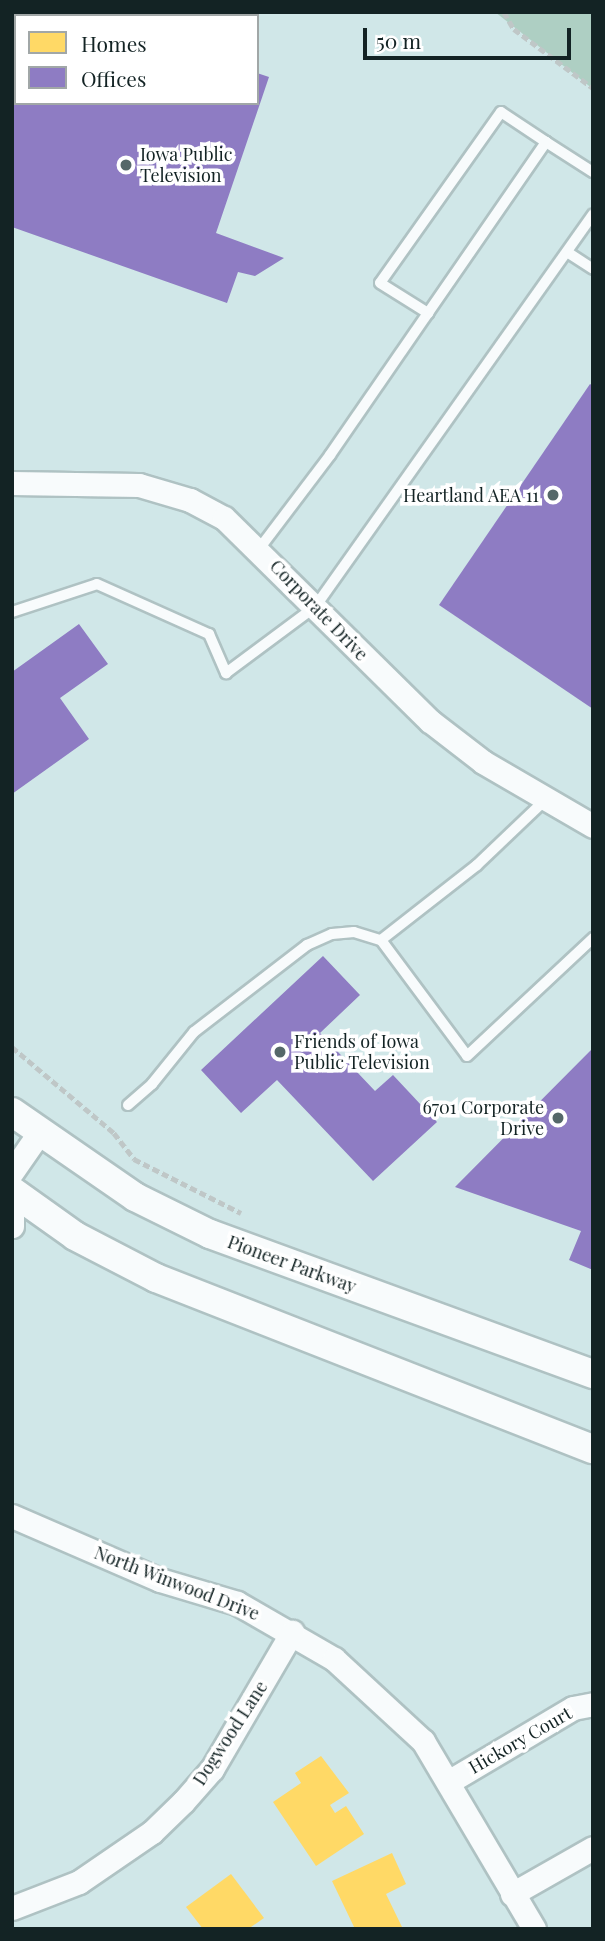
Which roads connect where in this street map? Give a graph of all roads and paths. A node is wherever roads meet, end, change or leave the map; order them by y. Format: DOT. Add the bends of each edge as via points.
graph roads {
  1 [pos="504,12"];
  2 [pos="593,88"];
  3 [pos="546,142"];
  4 [pos="593,172"];
  5 [pos="593,215"];
  6 [pos="567,252"];
  7 [pos="593,269"];
  8 [pos="428,313"];
  9 [pos="12,483"];
  10 [pos="259,549"];
  11 [pos="315,607"];
  12 [pos="12,612"];
  13 [pos="544,801"];
  14 [pos="593,827"];
  15 [pos="593,938"];
  16 [pos="381,940"];
  17 [pos="12,1046"];
  18 [pos="128,1105"];
  19 [pos="12,1112"];
  20 [pos="38,1133"];
  21 [pos="12,1172"];
  22 [pos="12,1191"];
  23 [pos="12,1216"];
  24 [pos="249,1219"];
  25 [pos="12,1226"];
  26 [pos="593,1374"];
  27 [pos="593,1449"];
  28 [pos="12,1516"];
  29 [pos="292,1632"];
  30 [pos="593,1704"];
  31 [pos="450,1781"];
  32 [pos="593,1848"];
  33 [pos="512,1894"];
  34 [pos="12,1908"];
  35 [pos="534,1929"];
  1 -- 2 [label="path" via="514,29"];
  3 -- 4 [label="lane"];
  3 -- 8 [label="lane"];
  3 -- 8 [label="lane" via="501,112 380,283"];
  5 -- 6 [label="lane"];
  6 -- 7 [label="lane"];
  6 -- 11 [label="lane"];
  8 -- 10 [label="lane"];
  9 -- 10 [label="street, Corporate Drive" via="80,481 158,489 224,519"];
  10 -- 11 [label="street, Corporate Drive"];
  11 -- 12 [label="lane" via="226,673 209,634 97,584"];
  11 -- 13 [label="street, Corporate Drive" via="430,721"];
  13 -- 14 [label="street, Corporate Drive"];
  13 -- 16 [label="lane" via="478,865"];
  15 -- 16 [label="lane" via="467,1056"];
  16 -- 18 [label="lane" via="354,932 331,934 307,945 194,1032 152,1084"];
  17 -- 24 [label="path" via="114,1133 134,1159"];
  19 -- 20 [label="street, Pioneer Parkway"];
  20 -- 21 [label="street"];
  20 -- 26 [label="street, Pioneer Parkway" via="135,1197 210,1234"];
  22 -- 27 [label="street" via="75,1236 156,1278"];
  23 -- 25 [label="street"];
  28 -- 29 [label="street, North Winwood Drive" via="160,1580 237,1603"];
  29 -- 31 [label="street, North Winwood Drive" via="383,1701 423,1741"];
  29 -- 34 [label="street, Dogwood Lane" via="212,1769 183,1802 152,1832 79,1882"];
  30 -- 31 [label="street, Hickory Court" via="573,1708"];
  31 -- 33 [label="street, North Winwood Drive"];
  32 -- 33 [label="street"];
  33 -- 35 [label="street, North Winwood Drive"];
}
